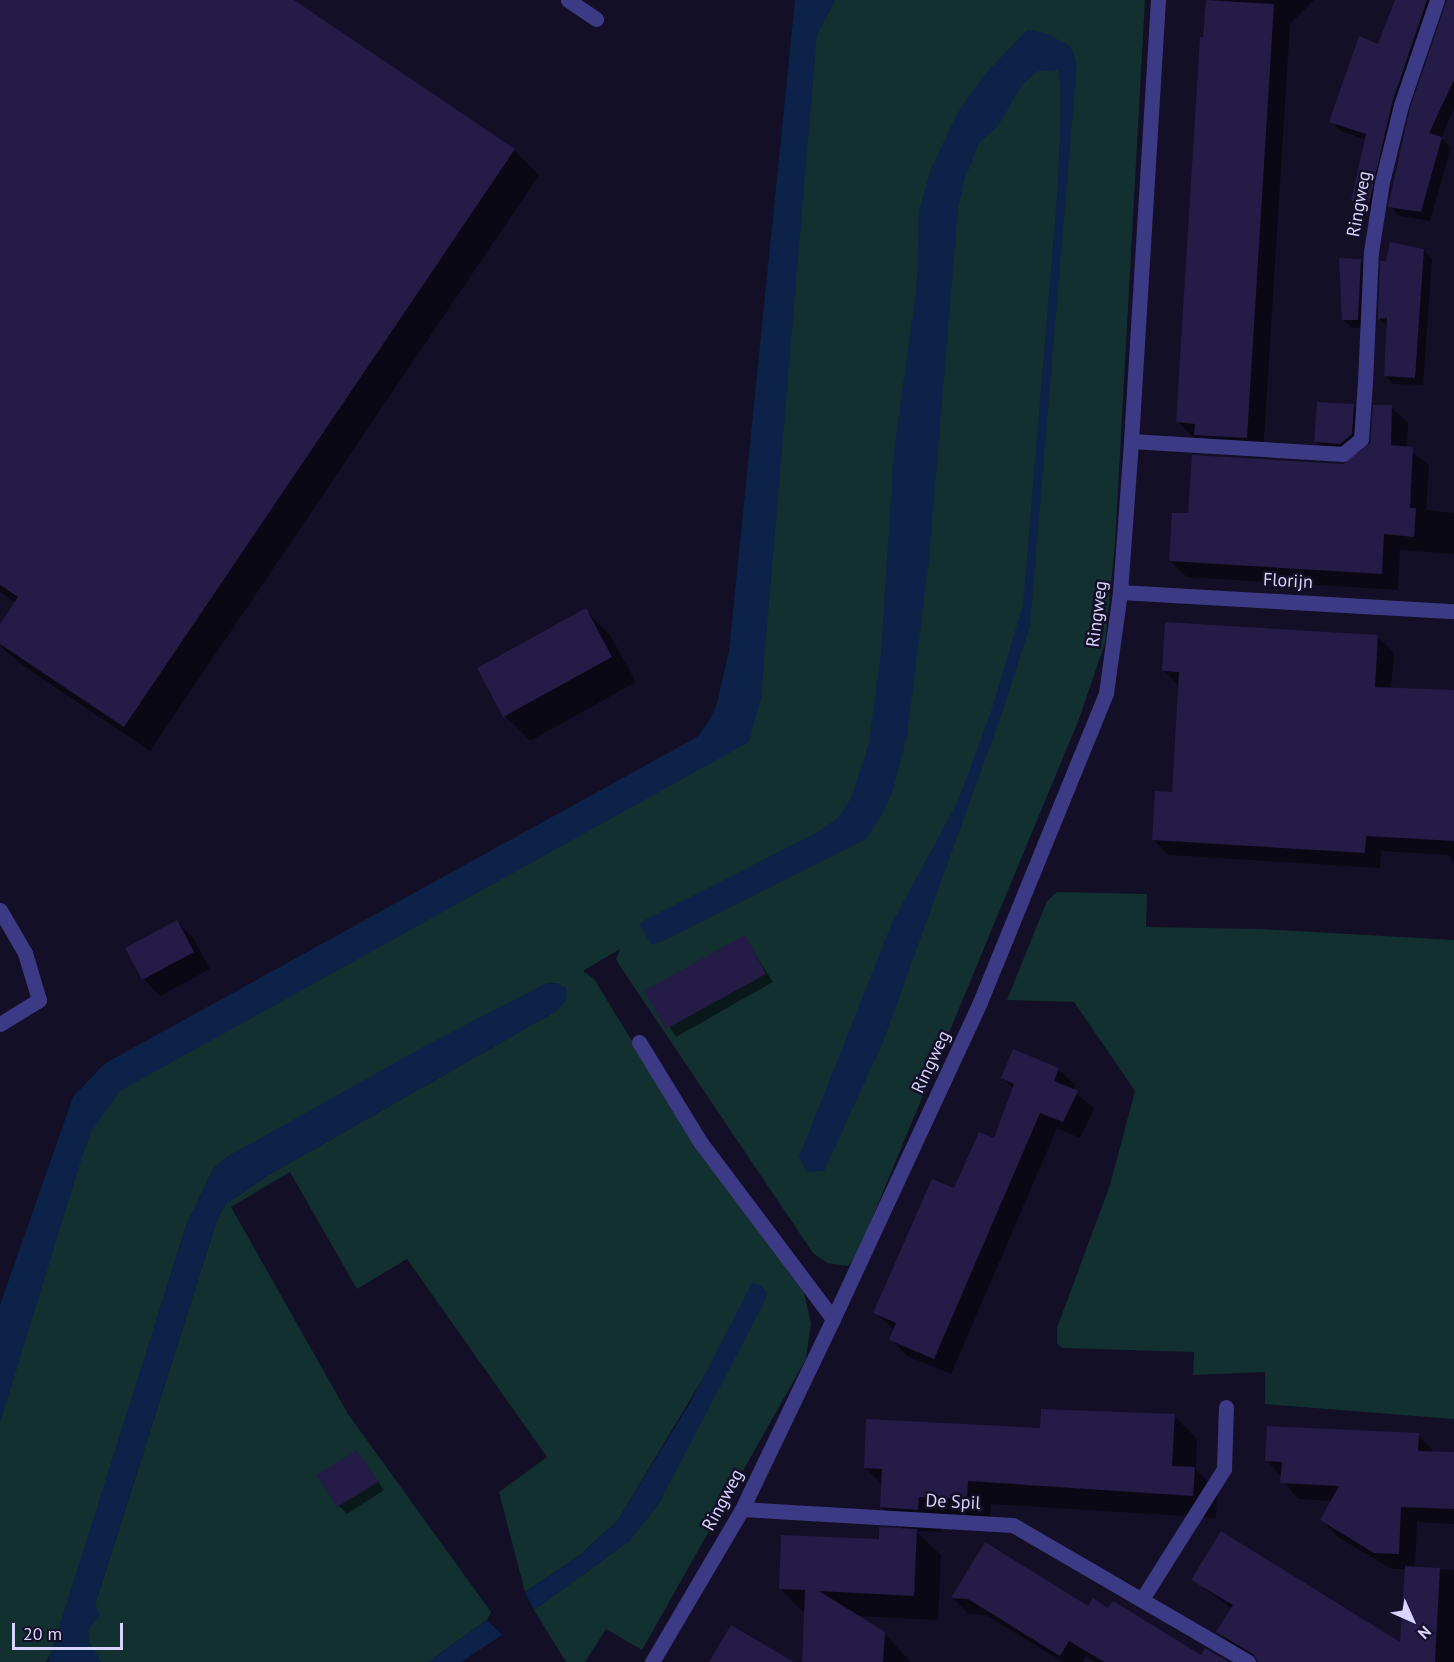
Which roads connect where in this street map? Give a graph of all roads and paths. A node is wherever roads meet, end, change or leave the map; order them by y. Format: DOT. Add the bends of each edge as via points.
graph roads {
  1 [pos="568,0"];
  2 [pos="1158,0"];
  3 [pos="1437,0"];
  4 [pos="596,19"];
  5 [pos="1131,441"];
  6 [pos="1120,592"];
  7 [pos="1454,611"];
  8 [pos="0,910"];
  9 [pos="0,1024"];
  10 [pos="639,1042"];
  11 [pos="832,1319"];
  12 [pos="1226,1407"];
  13 [pos="742,1509"];
  14 [pos="1142,1599"];
  15 [pos="652,1662"];
  16 [pos="1248,1662"];
  1 -- 4 [label="street"];
  2 -- 5 [label="street, Ringweg"];
  3 -- 5 [label="street, Ringweg" via="1401,105 1382,182 1371,252 1360,439 1343,454"];
  5 -- 6 [label="street, Ringweg"];
  6 -- 7 [label="street, Florijn"];
  6 -- 11 [label="street, Ringweg" via="1106,693 980,1002"];
  8 -- 9 [label="street" via="25,953 39,1000"];
  10 -- 11 [label="street" via="701,1143"];
  11 -- 13 [label="street, Ringweg"];
  12 -- 14 [label="street" via="1224,1469"];
  13 -- 14 [label="street, De Spil" via="1012,1525"];
  13 -- 15 [label="street, Ringweg"];
  14 -- 16 [label="street, De Spil"];
}
